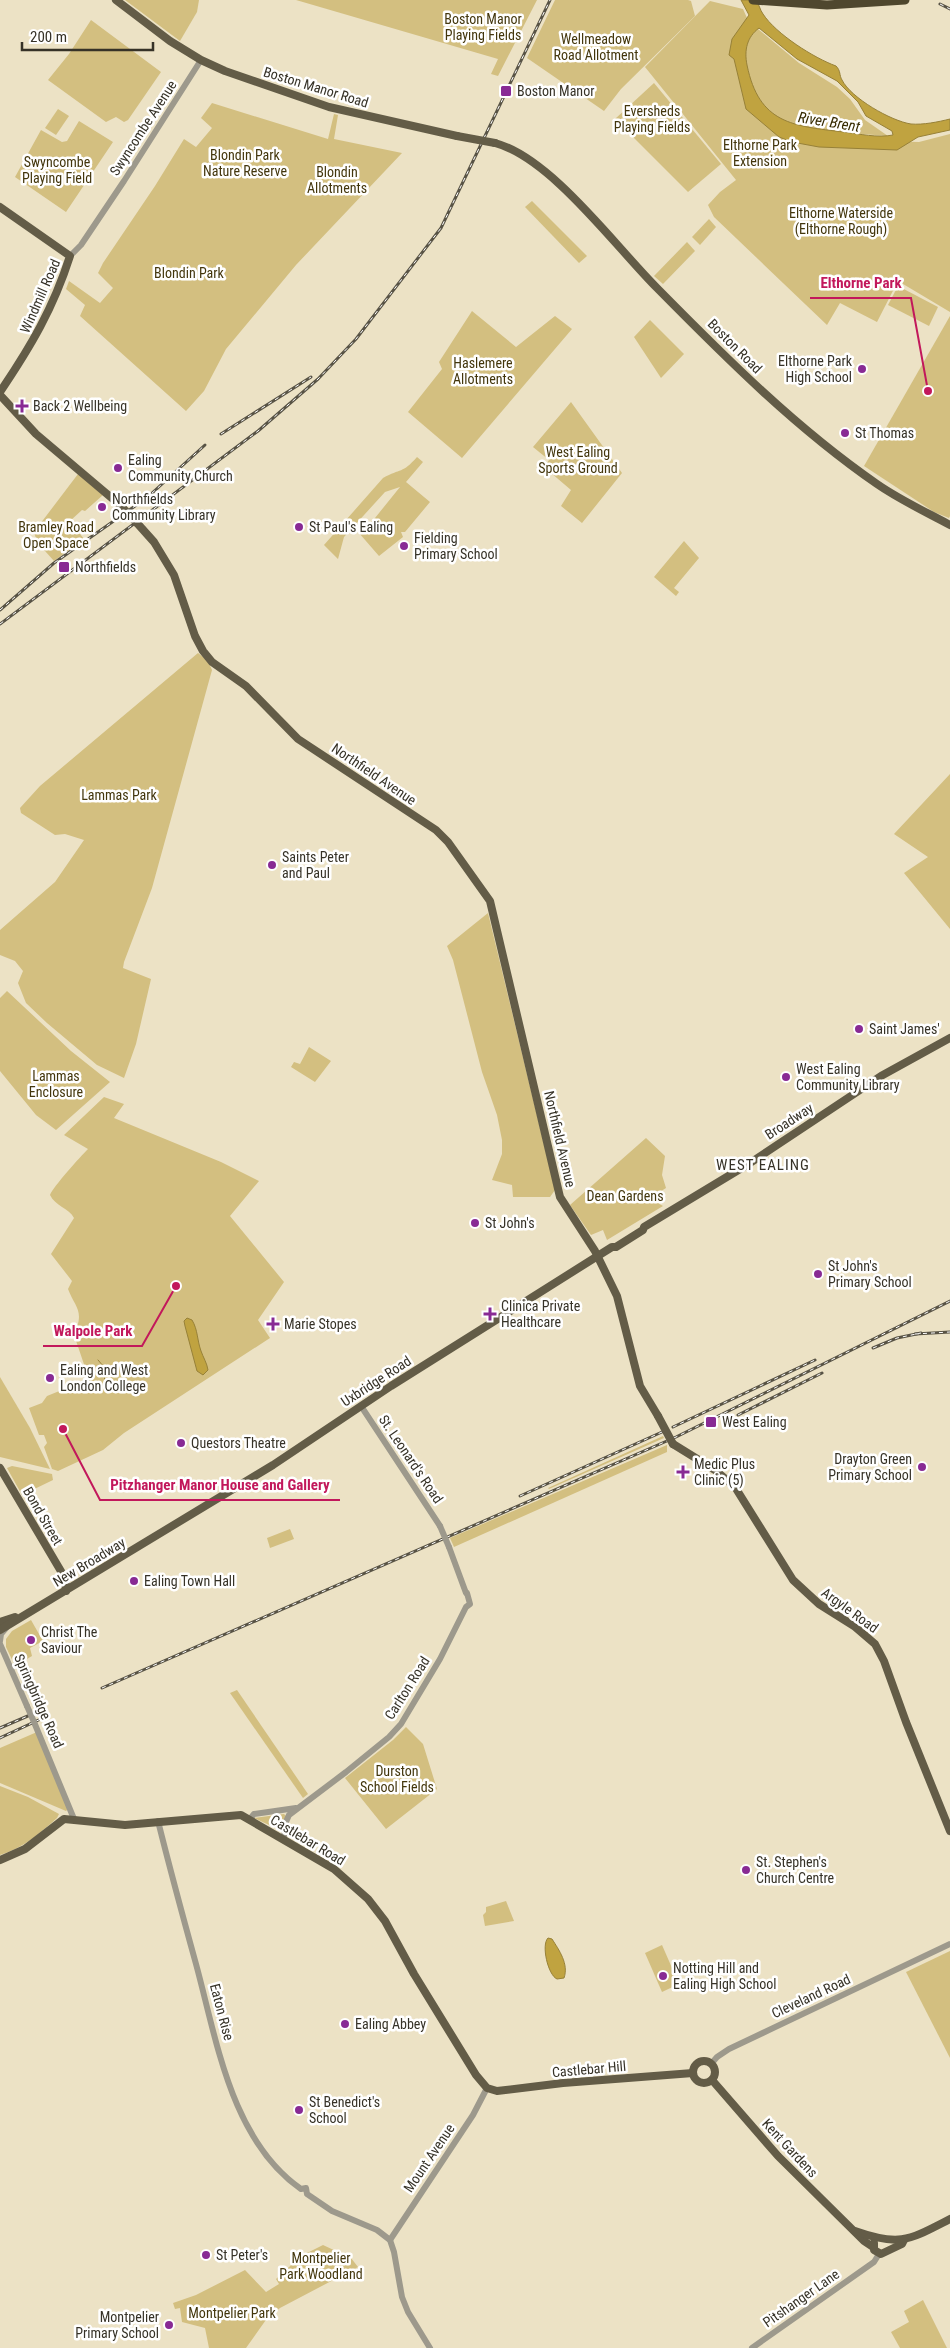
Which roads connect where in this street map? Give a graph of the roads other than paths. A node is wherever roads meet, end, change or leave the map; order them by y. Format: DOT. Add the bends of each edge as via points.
graph roads {
  1 [pos="116,0"];
  2 [pos="905,0"];
  3 [pos="757,1"];
  4 [pos="201,60"];
  5 [pos="525,157"];
  6 [pos="0,208"];
  7 [pos="70,256"];
  8 [pos="0,393"];
  9 [pos="950,525"];
  10 [pos="950,1038"];
  11 [pos="590,1243"];
  12 [pos="613,1245"];
  13 [pos="598,1256"];
  14 [pos="361,1406"];
  15 [pos="676,1446"];
  16 [pos="0,1468"];
  17 [pos="169,1529"];
  18 [pos="65,1578"];
  19 [pos="78,1584"];
  20 [pos="66,1591"];
  21 [pos="470,1604"];
  22 [pos="20,1618"];
  23 [pos="0,1624"];
  24 [pos="9,1624"];
  25 [pos="0,1630"];
  26 [pos="0,1642"];
  27 [pos="287,1813"];
  28 [pos="70,1819"];
  29 [pos="249,1820"];
  30 [pos="158,1822"];
  31 [pos="950,1831"];
  32 [pos="284,1838"];
  33 [pos="0,1860"];
  34 [pos="950,1944"];
  35 [pos="711,2064"];
  36 [pos="693,2074"];
  37 [pos="712,2080"];
  38 [pos="488,2088"];
  39 [pos="950,2219"];
  40 [pos="853,2230"];
  41 [pos="390,2240"];
  42 [pos="883,2240"];
  43 [pos="904,2240"];
  44 [pos="878,2251"];
  45 [pos="430,2348"];
  46 [pos="752,2348"];
  1 -- 4 [label="main road, Boston Manor Road"];
  2 -- 3 [label="highway" via="827,5"];
  4 -- 5 [label="main road, Boston Manor Road, bridge" via="248,80 329,107 495,143"];
  4 -- 7 [label="street, Swyncombe Avenue" via="118,189"];
  5 -- 9 [label="main road, Boston Road" via="553,178 657,289 799,423 878,484"];
  6 -- 7 [label="main road, Windmill Road"];
  7 -- 8 [label="main road, Windmill Road" via="62,284 32,346"];
  8 -- 11 [label="main road, Northfield Avenue, bridge" via="36,434 120,505 154,542 174,575 196,636 212,662 246,686 298,739 440,834 487,896 492,906 560,1197"];
  10 -- 12 [label="main road, Broadway" via="877,1079 616,1247"];
  11 -- 12 [label="main road"];
  11 -- 13 [label="main road, Northfield Avenue"];
  12 -- 13 [label="main road, Broadway"];
  13 -- 14 [label="main road, Uxbridge Road"];
  13 -- 15 [label="main road, Northfield Avenue, bridge" via="619,1300 640,1386"];
  14 -- 17 [label="main road, Uxbridge Road"];
  14 -- 21 [label="street, St. Leonard's Road, bridge" via="440,1526"];
  15 -- 31 [label="main road, Argyle Road" via="715,1470 735,1487 793,1580 819,1604 875,1644"];
  16 -- 18 [label="main road, Bond Street"];
  17 -- 19 [label="main road, New Broadway"];
  18 -- 19 [label="main road"];
  18 -- 20 [label="main road, Bond Street"];
  19 -- 20 [label="main road, New Broadway"];
  20 -- 22 [label="main road, New Broadway"];
  21 -- 27 [label="street, Carlton Road" via="401,1724 346,1772"];
  22 -- 23 [label="main road, New Broadway" via="12,1617"];
  22 -- 24 [label="main road, New Broadway"];
  22 -- 26 [label="street, Springbridge Road" via="4,1630"];
  23 -- 24 [label="main road"];
  24 -- 25 [label="main road, New Broadway"];
  26 -- 28 [label="street, Springbridge Road, bridge" via="54,1767"];
  27 -- 29 [label="street, Carlton Road" via="254,1814"];
  27 -- 32 [label="street"];
  28 -- 30 [label="main road, Castlebar Road" via="109,1825"];
  28 -- 33 [label="main road" via="57,1822 25,1849"];
  29 -- 30 [label="main road, Castlebar Road" via="237,1815"];
  29 -- 32 [label="main road, Castlebar Road"];
  30 -- 41 [label="street, Eaton Rise" via="226,2076 248,2127 283,2175 301,2190 306,2188 307,2194 332,2211 377,2230"];
  32 -- 38 [label="main road, Castlebar Road" via="334,1868 368,1899 386,1921 414,1974 476,2075"];
  34 -- 35 [label="street, Cleveland Road" via="729,2049"];
  35 -- 36 [label="main road, Cleveland Road" via="699,2062"];
  35 -- 37 [label="main road" via="715,2072"];
  36 -- 37 [label="main road" via="700,2083"];
  36 -- 38 [label="main road, Castlebar Hill" via="498,2091"];
  37 -- 40 [label="main road, Kent Gardens" via="778,2156"];
  38 -- 41 [label="street, Mount Avenue"];
  39 -- 43 [label="main road"];
  40 -- 42 [label="main road, Kent Gardens"];
  40 -- 44 [label="main road, Kent Gardens"];
  41 -- 45 [label="street" via="402,2297"];
  42 -- 43 [label="main road"];
  42 -- 44 [label="main road" via="875,2242"];
  42 -- 44 [label="main road" via="888,2245"];
  43 -- 44 [label="main road" via="902,2244"];
  44 -- 46 [label="street, Pitshanger Lane" via="874,2262"];
}
